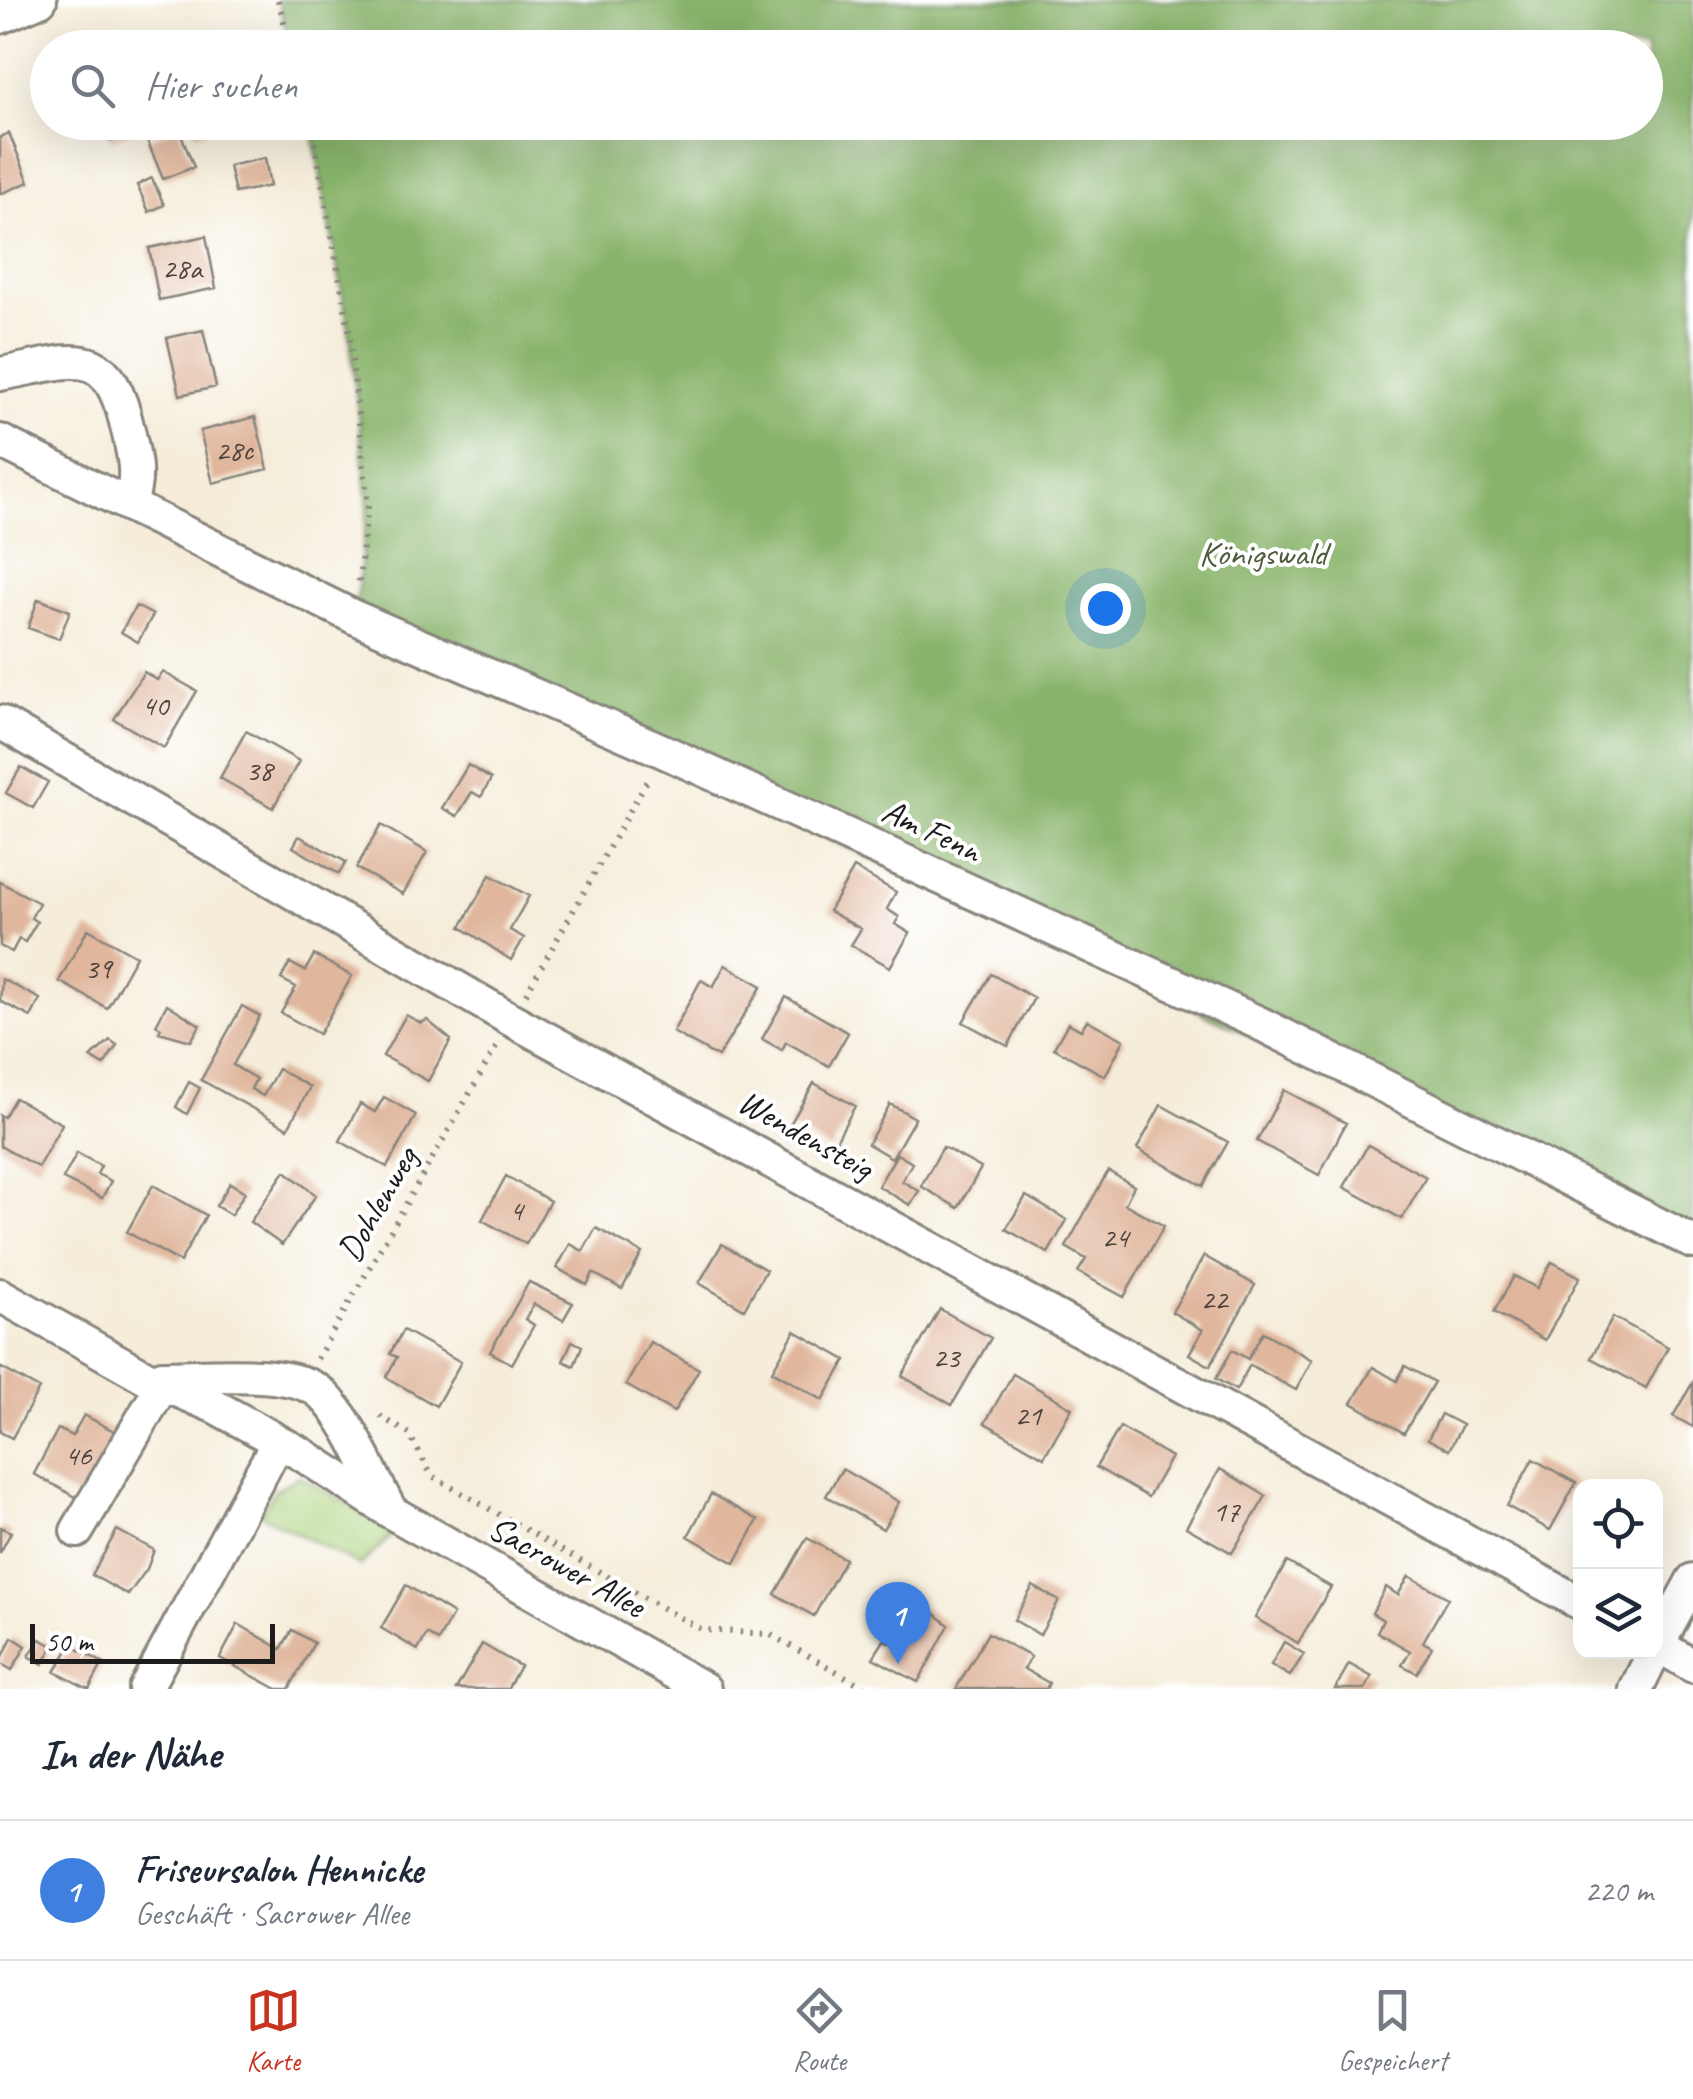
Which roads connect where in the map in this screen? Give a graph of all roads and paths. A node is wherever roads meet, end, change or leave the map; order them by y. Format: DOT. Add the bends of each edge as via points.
graph roads {
  1 [pos="40,0"];
  2 [pos="278,0"];
  3 [pos="0,17"];
  4 [pos="286,30"];
  5 [pos="313,140"];
  6 [pos="0,374"];
  7 [pos="0,441"];
  8 [pos="130,506"];
  9 [pos="354,616"];
  10 [pos="0,722"];
  11 [pos="663,751"];
  12 [pos="512,1020"];
  13 [pos="494,1050"];
  14 [pos="1693,1242"];
  15 [pos="0,1295"];
  16 [pos="154,1381"];
  17 [pos="293,1381"];
  18 [pos="347,1406"];
  19 [pos="278,1442"];
  20 [pos="391,1512"];
  21 [pos="77,1531"];
  22 [pos="1693,1580"];
  23 [pos="1573,1599"];
  24 [pos="1663,1634"];
  25 [pos="1663,1651"];
  26 [pos="1650,1659"];
  27 [pos="1693,1666"];
  28 [pos="145,1689"];
  29 [pos="704,1689"];
  30 [pos="868,1689"];
  31 [pos="1636,1689"];
  1 -- 3 [label="street"];
  2 -- 4 [label="path"];
  5 -- 9 [label="path" via="349,330 368,506"];
  6 -- 8 [label="street" via="72,361 106,372 120,391 139,478"];
  7 -- 8 [label="street, Am Fenn"];
  8 -- 9 [label="street, Am Fenn"];
  9 -- 11 [label="street, Am Fenn"];
  10 -- 12 [label="street, Wendensteig"];
  11 -- 12 [label="path"];
  11 -- 14 [label="street, Am Fenn" via="1259,1023"];
  12 -- 23 [label="street, Wendensteig"];
  13 -- 17 [label="path, Dohlenweg"];
  15 -- 16 [label="street, Sacrower Allee"];
  16 -- 17 [label="street, Sacrower Allee"];
  16 -- 19 [label="street, Sacrower Allee"];
  16 -- 21 [label="street"];
  17 -- 18 [label="street"];
  17 -- 19 [label="street"];
  18 -- 19 [label="street"];
  18 -- 20 [label="street"];
  18 -- 30 [label="path" via="409,1434 432,1476 702,1630 769,1634"];
  19 -- 20 [label="street, Sacrower Allee"];
  19 -- 28 [label="street"];
  20 -- 29 [label="street, Sacrower Allee"];
  22 -- 24 [label="street"];
  25 -- 27 [label="street"];
  26 -- 31 [label="street"];
}
